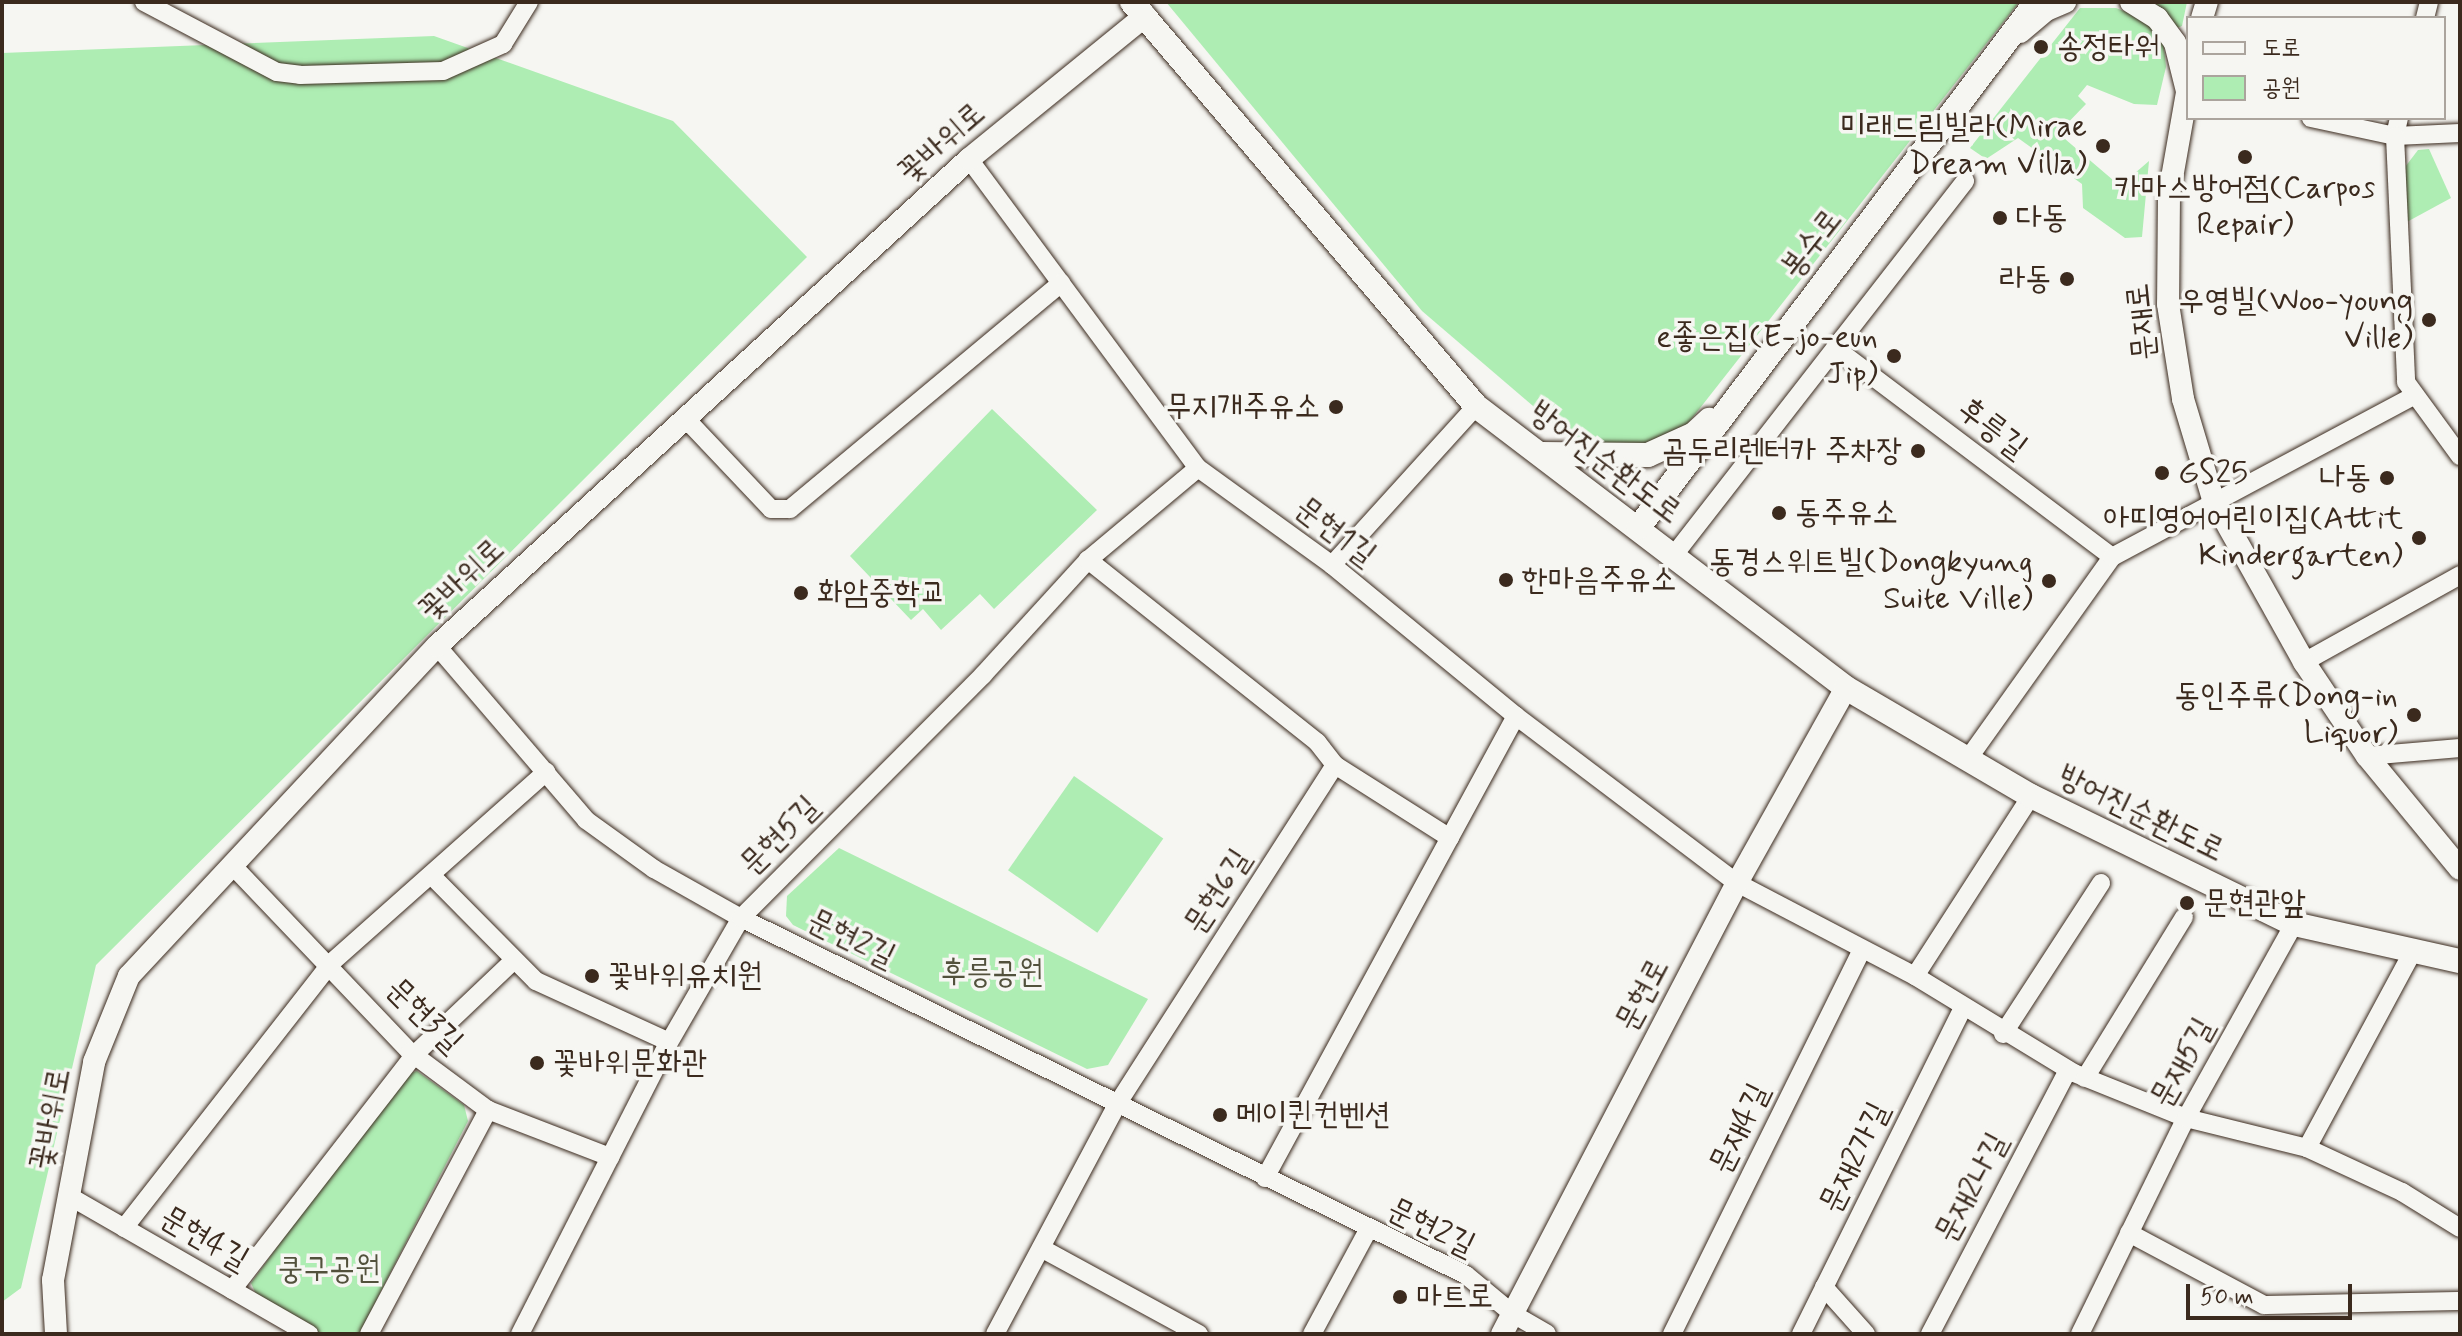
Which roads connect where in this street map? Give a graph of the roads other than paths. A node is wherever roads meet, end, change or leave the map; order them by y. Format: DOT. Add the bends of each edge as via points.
graph roads {
  1 [pos="144,2"];
  2 [pos="529,2"];
  3 [pos="2036,2"];
  4 [pos="2065,2"];
  5 [pos="2131,2"];
  6 [pos="1138,9"];
  7 [pos="1999,51"];
  8 [pos="2186,82"];
  9 [pos="2186,100"];
  10 [pos="2330,120"];
  11 [pos="2397,127"];
  12 [pos="2460,133"];
  13 [pos="969,159"];
  14 [pos="1965,181"];
  15 [pos="1061,283"];
  16 [pos="1835,348"];
  17 [pos="1742,388"];
  18 [pos="2413,396"];
  19 [pos="1476,406"];
  20 [pos="686,419"];
  21 [pos="1541,454"];
  22 [pos="2460,456"];
  23 [pos="1198,468"];
  24 [pos="2213,499"];
  25 [pos="1639,527"];
  26 [pos="1674,555"];
  27 [pos="2112,557"];
  28 [pos="1088,560"];
  29 [pos="1332,565"];
  30 [pos="2460,575"];
  31 [pos="437,646"];
  32 [pos="2304,662"];
  33 [pos="1846,688"];
  34 [pos="1516,716"];
  35 [pos="2460,748"];
  36 [pos="2367,756"];
  37 [pos="1968,759"];
  38 [pos="1335,765"];
  39 [pos="546,772"];
  40 [pos="2031,796"];
  41 [pos="1450,838"];
  42 [pos="232,865"];
  43 [pos="2460,869"];
  44 [pos="431,875"];
  45 [pos="1737,883"];
  46 [pos="2101,883"];
  47 [pos="2184,917"];
  48 [pos="741,918"];
  49 [pos="2294,924"];
  50 [pos="1862,950"];
  51 [pos="2413,951"];
  52 [pos="514,960"];
  53 [pos="2460,961"];
  54 [pos="331,963"];
  55 [pos="1915,976"];
  56 [pos="1963,1008"];
  57 [pos="2003,1034"];
  58 [pos="669,1042"];
  59 [pos="414,1055"];
  60 [pos="2077,1074"];
  61 [pos="1118,1103"];
  62 [pos="488,1110"];
  63 [pos="2186,1118"];
  64 [pos="2307,1148"];
  65 [pos="610,1157"];
  66 [pos="1265,1178"];
  67 [pos="69,1196"];
  68 [pos="124,1228"];
  69 [pos="2460,1228"];
  70 [pos="1368,1230"];
  71 [pos="2129,1233"];
  72 [pos="1041,1248"];
  73 [pos="1824,1287"];
  74 [pos="232,1290"];
  75 [pos="2460,1301"];
  76 [pos="1168,1317"];
  77 [pos="1507,1324"];
  78 [pos="56,1334"];
  79 [pos="309,1334"];
  80 [pos="369,1334"];
  81 [pos="520,1334"];
  82 [pos="995,1334"];
  83 [pos="1158,1334"];
  84 [pos="1199,1334"];
  85 [pos="1312,1334"];
  86 [pos="1547,1334"];
  87 [pos="1672,1334"];
  88 [pos="1801,1334"];
  89 [pos="1866,1334"];
  90 [pos="1930,1334"];
  91 [pos="2080,1334"];
  1 -- 2 [label="street" via="277,72 300,75 443,71 503,44"];
  3 -- 7 [label="main road, 봉수로"];
  4 -- 7 [label="street" via="2046,10"];
  5 -- 8 [label="street" via="2157,18 2175,43"];
  6 -- 13 [label="street, 꽃바위로"];
  6 -- 19 [label="main road, 방어진순환도로"];
  7 -- 17 [label="main road, 봉수로"];
  9 -- 24 [label="street, 문재로" via="2169,195 2168,304 2183,399"];
  10 -- 11 [label="street"];
  11 -- 12 [label="street"];
  11 -- 18 [label="street" via="2406,382"];
  13 -- 15 [label="street, 문현1길"];
  13 -- 20 [label="street, 꽃바위로"];
  14 -- 16 [label="street"];
  15 -- 20 [label="street" via="790,509 771,509"];
  15 -- 23 [label="street, 문현1길"];
  16 -- 26 [label="street"];
  16 -- 27 [label="street, 후릉길"];
  17 -- 21 [label="main road" via="1694,434 1648,455"];
  17 -- 25 [label="main road, 봉수로"];
  18 -- 22 [label="street"];
  18 -- 24 [label="street"];
  19 -- 21 [label="main road, 방어진순환도로"];
  19 -- 29 [label="street"];
  20 -- 31 [label="street, 꽃바위로"];
  21 -- 25 [label="main road, 방어진순환도로"];
  23 -- 28 [label="street, 문현5길"];
  23 -- 29 [label="street, 문현1길"];
  24 -- 27 [label="street"];
  24 -- 32 [label="street, 문재로"];
  25 -- 26 [label="main road, 방어진순환도로"];
  26 -- 33 [label="main road, 방어진순환도로"];
  27 -- 37 [label="street"];
  28 -- 38 [label="street" via="1317,742"];
  28 -- 48 [label="street, 문현5길" via="983,675"];
  29 -- 34 [label="street, 문현1길"];
  30 -- 32 [label="street"];
  31 -- 39 [label="street, 문현2길"];
  31 -- 42 [label="street, 꽃바위로"];
  32 -- 36 [label="street, 문재로"];
  33 -- 37 [label="main road, 방어진순환도로"];
  33 -- 45 [label="street, 문현로"];
  34 -- 41 [label="street"];
  34 -- 45 [label="street, 문현1길"];
  35 -- 36 [label="street"];
  36 -- 43 [label="street, 문재로"];
  37 -- 40 [label="main road, 방어진순환도로"];
  38 -- 41 [label="street"];
  38 -- 61 [label="street, 문현6길"];
  39 -- 44 [label="street"];
  39 -- 48 [label="street, 문현2길" via="586,820 654,869"];
  40 -- 49 [label="main road, 방어진순환도로"];
  40 -- 55 [label="street"];
  41 -- 66 [label="street"];
  42 -- 54 [label="street, 문현3길"];
  42 -- 67 [label="street, 꽃바위로" via="129,976 94,1062"];
  44 -- 52 [label="street"];
  44 -- 54 [label="street"];
  45 -- 50 [label="street, 문현1길"];
  45 -- 77 [label="street, 문현로"];
  46 -- 57 [label="street"];
  47 -- 60 [label="street, 문재2나길"];
  48 -- 58 [label="street, 문현5길"];
  48 -- 61 [label="street, 문현2길"];
  49 -- 51 [label="main road, 방어진순환도로"];
  49 -- 63 [label="street, 문재5길"];
  50 -- 55 [label="street, 문현1길"];
  50 -- 87 [label="street, 문재4길"];
  51 -- 53 [label="main road, 방어진순환도로"];
  51 -- 64 [label="street"];
  52 -- 58 [label="street" via="536,981"];
  52 -- 59 [label="street"];
  54 -- 59 [label="street, 문현3길"];
  54 -- 68 [label="street"];
  55 -- 56 [label="street, 문현1길"];
  56 -- 57 [label="street, 문현1길"];
  56 -- 73 [label="street, 문재2가길"];
  57 -- 60 [label="street, 문현1길"];
  58 -- 65 [label="street, 문현5길"];
  59 -- 62 [label="street, 문현3길"];
  59 -- 74 [label="street"];
  60 -- 63 [label="street, 문현1길"];
  60 -- 90 [label="street, 문재2나길"];
  61 -- 66 [label="street, 문현2길"];
  61 -- 72 [label="street, 문현6길"];
  62 -- 65 [label="street, 문현3길"];
  62 -- 80 [label="street"];
  63 -- 64 [label="street, 문현1길"];
  63 -- 71 [label="street, 문재5길"];
  64 -- 69 [label="street, 문현1길" via="2402,1192"];
  65 -- 81 [label="street, 문현5길"];
  66 -- 70 [label="street, 문현2길"];
  67 -- 68 [label="street, 문현4길"];
  67 -- 78 [label="street, 꽃바위로" via="53,1280"];
  68 -- 74 [label="street, 문현4길"];
  70 -- 77 [label="street, 문현2길" via="1466,1275"];
  70 -- 85 [label="street"];
  71 -- 75 [label="street" via="2264,1305"];
  71 -- 91 [label="street, 문재5길"];
  72 -- 76 [label="street"];
  72 -- 82 [label="street, 문현6길"];
  73 -- 88 [label="street, 문재2가길"];
  73 -- 89 [label="street"];
  74 -- 79 [label="street, 문현4길"];
  76 -- 83 [label="street"];
  76 -- 84 [label="street"];
  77 -- 86 [label="street, 문현2길"];
}
